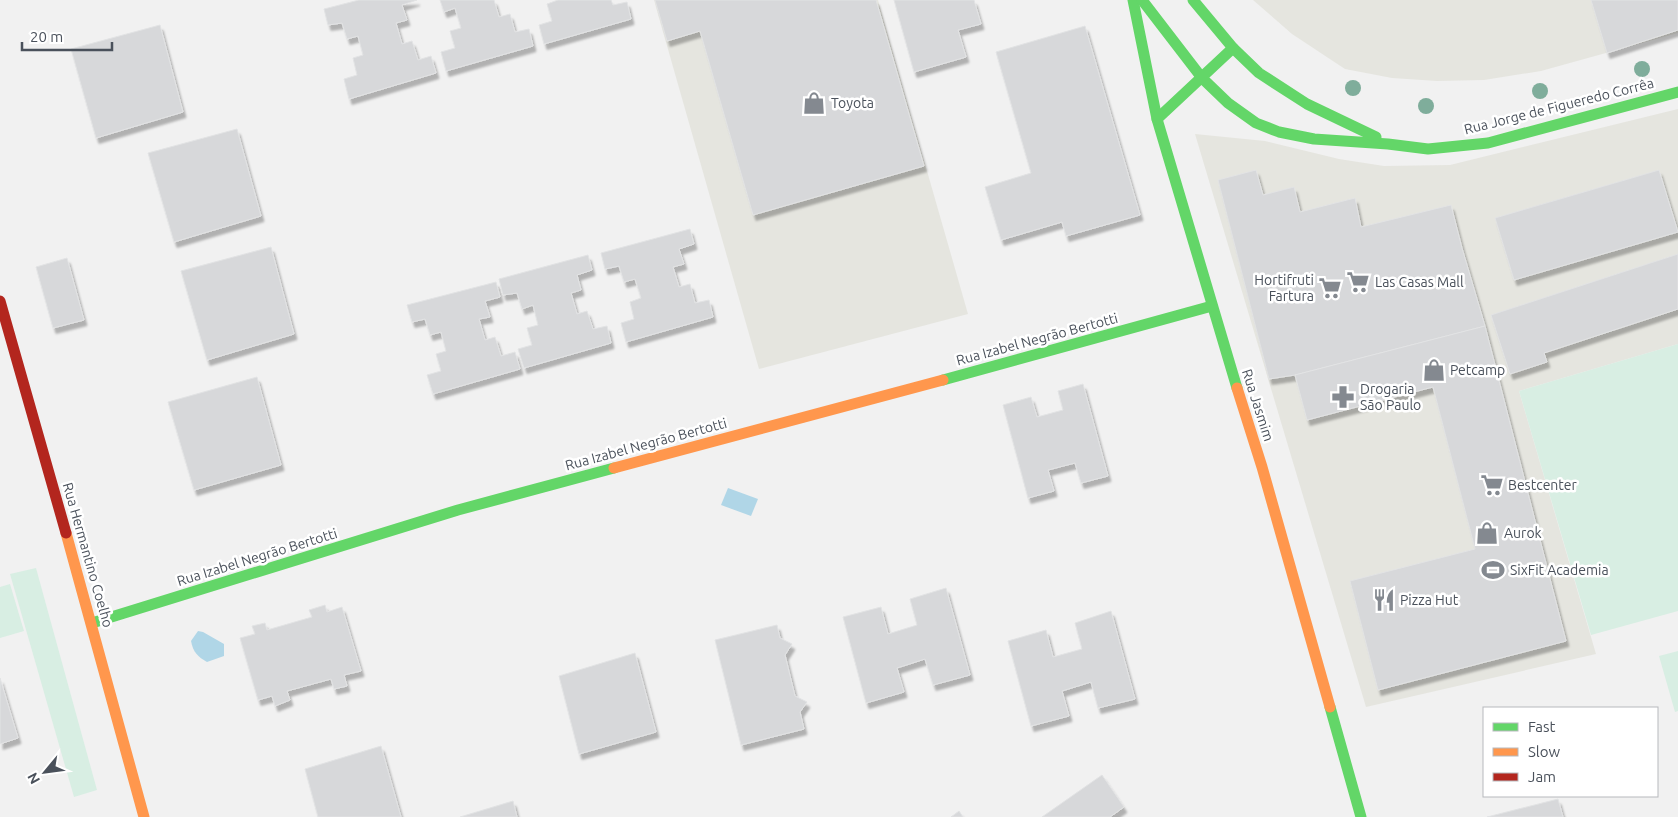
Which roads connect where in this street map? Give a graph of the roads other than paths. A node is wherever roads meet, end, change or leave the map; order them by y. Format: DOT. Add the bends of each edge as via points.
graph roads {
  1 [pos="1133,0"];
  2 [pos="1142,0"];
  3 [pos="1193,0"];
  4 [pos="1233,48"];
  5 [pos="1202,78"];
  6 [pos="1678,92"];
  7 [pos="1158,119"];
  8 [pos="1388,144"];
  9 [pos="0,301"];
  10 [pos="1212,306"];
  11 [pos="92,623"];
  12 [pos="144,817"];
  13 [pos="1361,817"];
  1 -- 7 [label="main road, Rua Jasmim"];
  2 -- 5 [label="main road, Rua Jorge de Figueredo Corrêa"];
  3 -- 4 [label="main road, Rua Jorge de Figueredo Corrêa"];
  4 -- 5 [label="main road"];
  4 -- 8 [label="main road, Rua Jorge de Figueredo Corrêa" via="1259,73 1307,104"];
  5 -- 7 [label="main road"];
  5 -- 8 [label="main road, Rua Jorge de Figueredo Corrêa" via="1228,103 1256,123 1279,132 1314,139"];
  6 -- 8 [label="main road, Rua Jorge de Figueredo Corrêa" via="1488,143 1428,150"];
  7 -- 10 [label="main road, Rua Jasmim"];
  9 -- 11 [label="main road, Rua Hermantino Coelho"];
  10 -- 11 [label="main road, Rua Izabel Negrão Bertotti" via="458,510"];
  10 -- 13 [label="main road, Rua Jasmim" via="1262,467"];
  11 -- 12 [label="main road, Rua Hermantino Coelho"];
}
